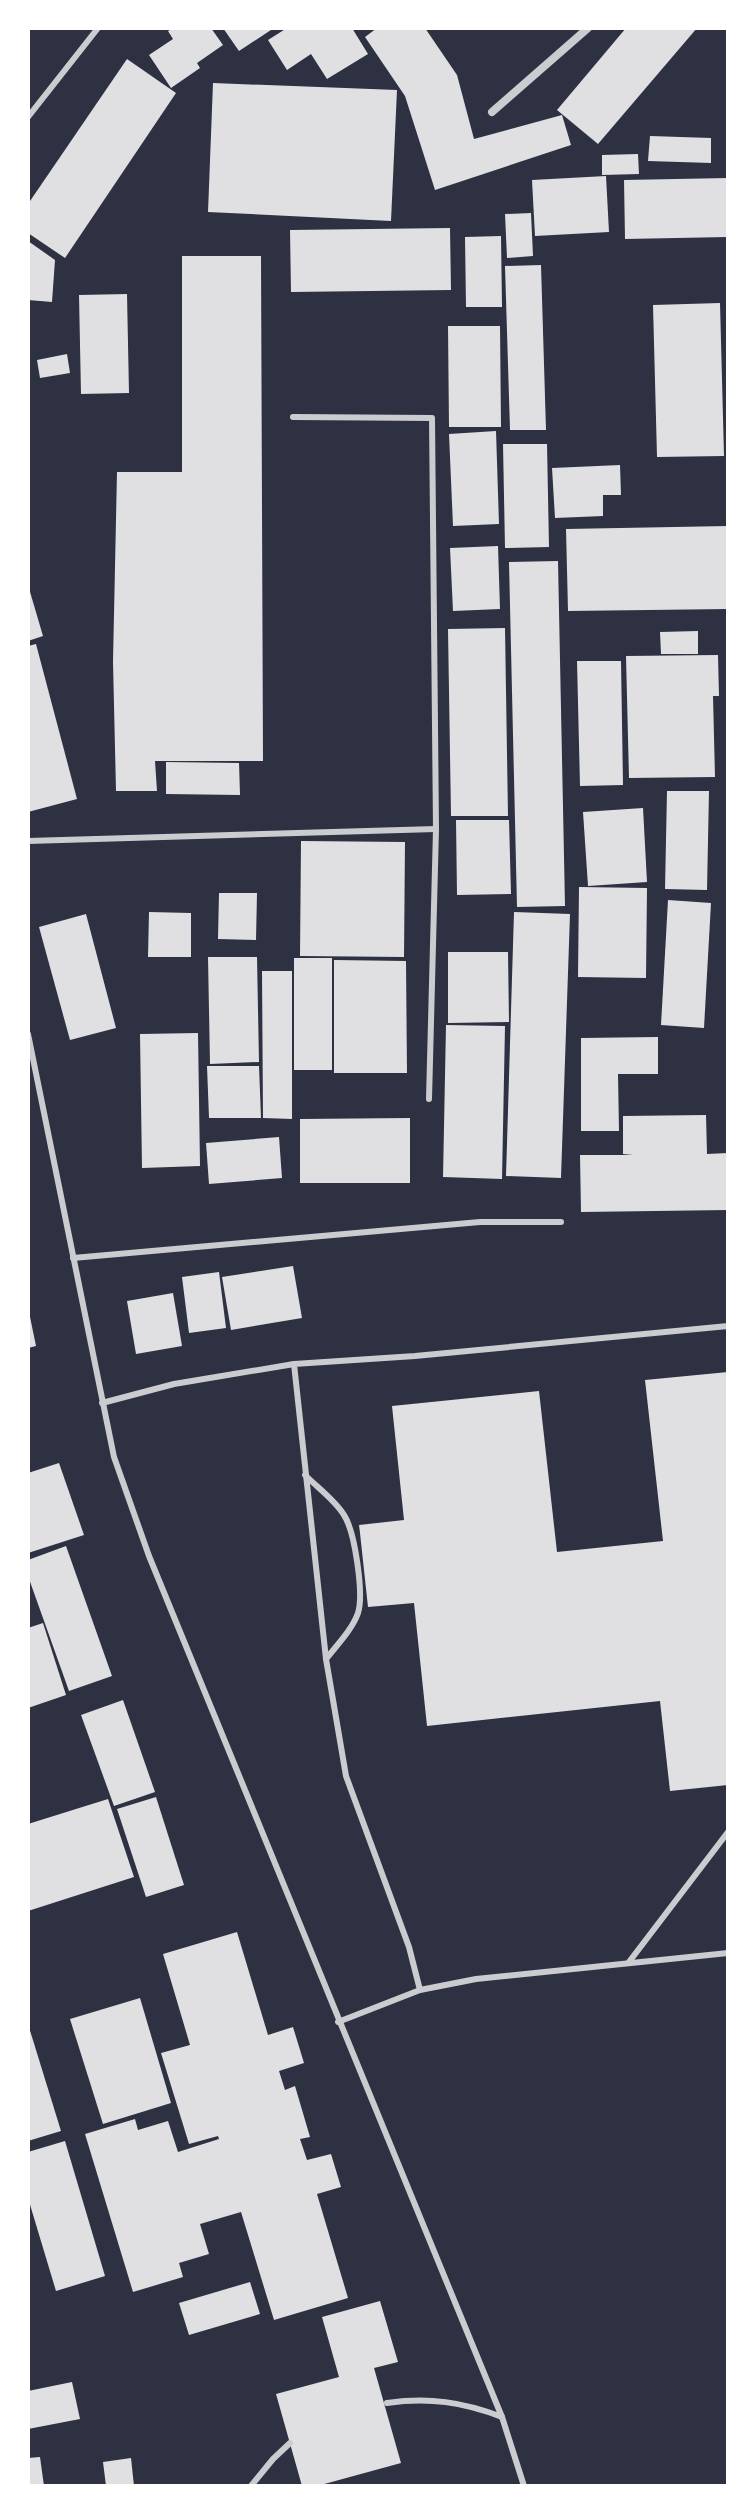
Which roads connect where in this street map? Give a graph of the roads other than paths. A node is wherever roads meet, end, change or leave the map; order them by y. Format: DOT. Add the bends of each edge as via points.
graph roads {
  1 [pos="98,28"];
  2 [pos="588,28"];
  3 [pos="492,112"];
  4 [pos="28,117"];
  5 [pos="293,417"];
  6 [pos="436,829"];
  7 [pos="28,841"];
  8 [pos="28,1034"];
  9 [pos="429,1099"];
  10 [pos="561,1222"];
  11 [pos="73,1258"];
  12 [pos="728,1326"];
  13 [pos="294,1364"];
  14 [pos="102,1403"];
  15 [pos="305,1475"];
  16 [pos="326,1659"];
  17 [pos="728,1832"];
  18 [pos="728,1953"];
  19 [pos="629,1962"];
  20 [pos="420,1990"];
  21 [pos="338,2022"];
  22 [pos="387,2403"];
  23 [pos="502,2417"];
  24 [pos="290,2443"];
  25 [pos="251,2486"];
  26 [pos="524,2486"];
  1 -- 4 [label="lane"];
  2 -- 3 [label="street"];
  5 -- 6 [label="lane" via="432,418"];
  6 -- 7 [label="lane"];
  6 -- 9 [label="lane"];
  8 -- 11 [label="lane"];
  10 -- 11 [label="lane" via="480,1222"];
  11 -- 14 [label="lane"];
  12 -- 13 [label="lane"];
  13 -- 14 [label="lane" via="174,1384"];
  13 -- 15 [label="lane"];
  14 -- 21 [label="lane" via="114,1457 149,1556"];
  15 -- 16 [label="lane"];
  15 -- 16 [label="lane" via="345,1516 360,1599 348,1632"];
  16 -- 20 [label="lane" via="346,1776"];
  17 -- 19 [label="lane"];
  18 -- 19 [label="lane"];
  19 -- 20 [label="lane"];
  20 -- 21 [label="lane"];
  21 -- 23 [label="lane"];
  22 -- 23 [label="lane" via="433,2399"];
  23 -- 26 [label="lane"];
  24 -- 25 [label="lane"];
}
